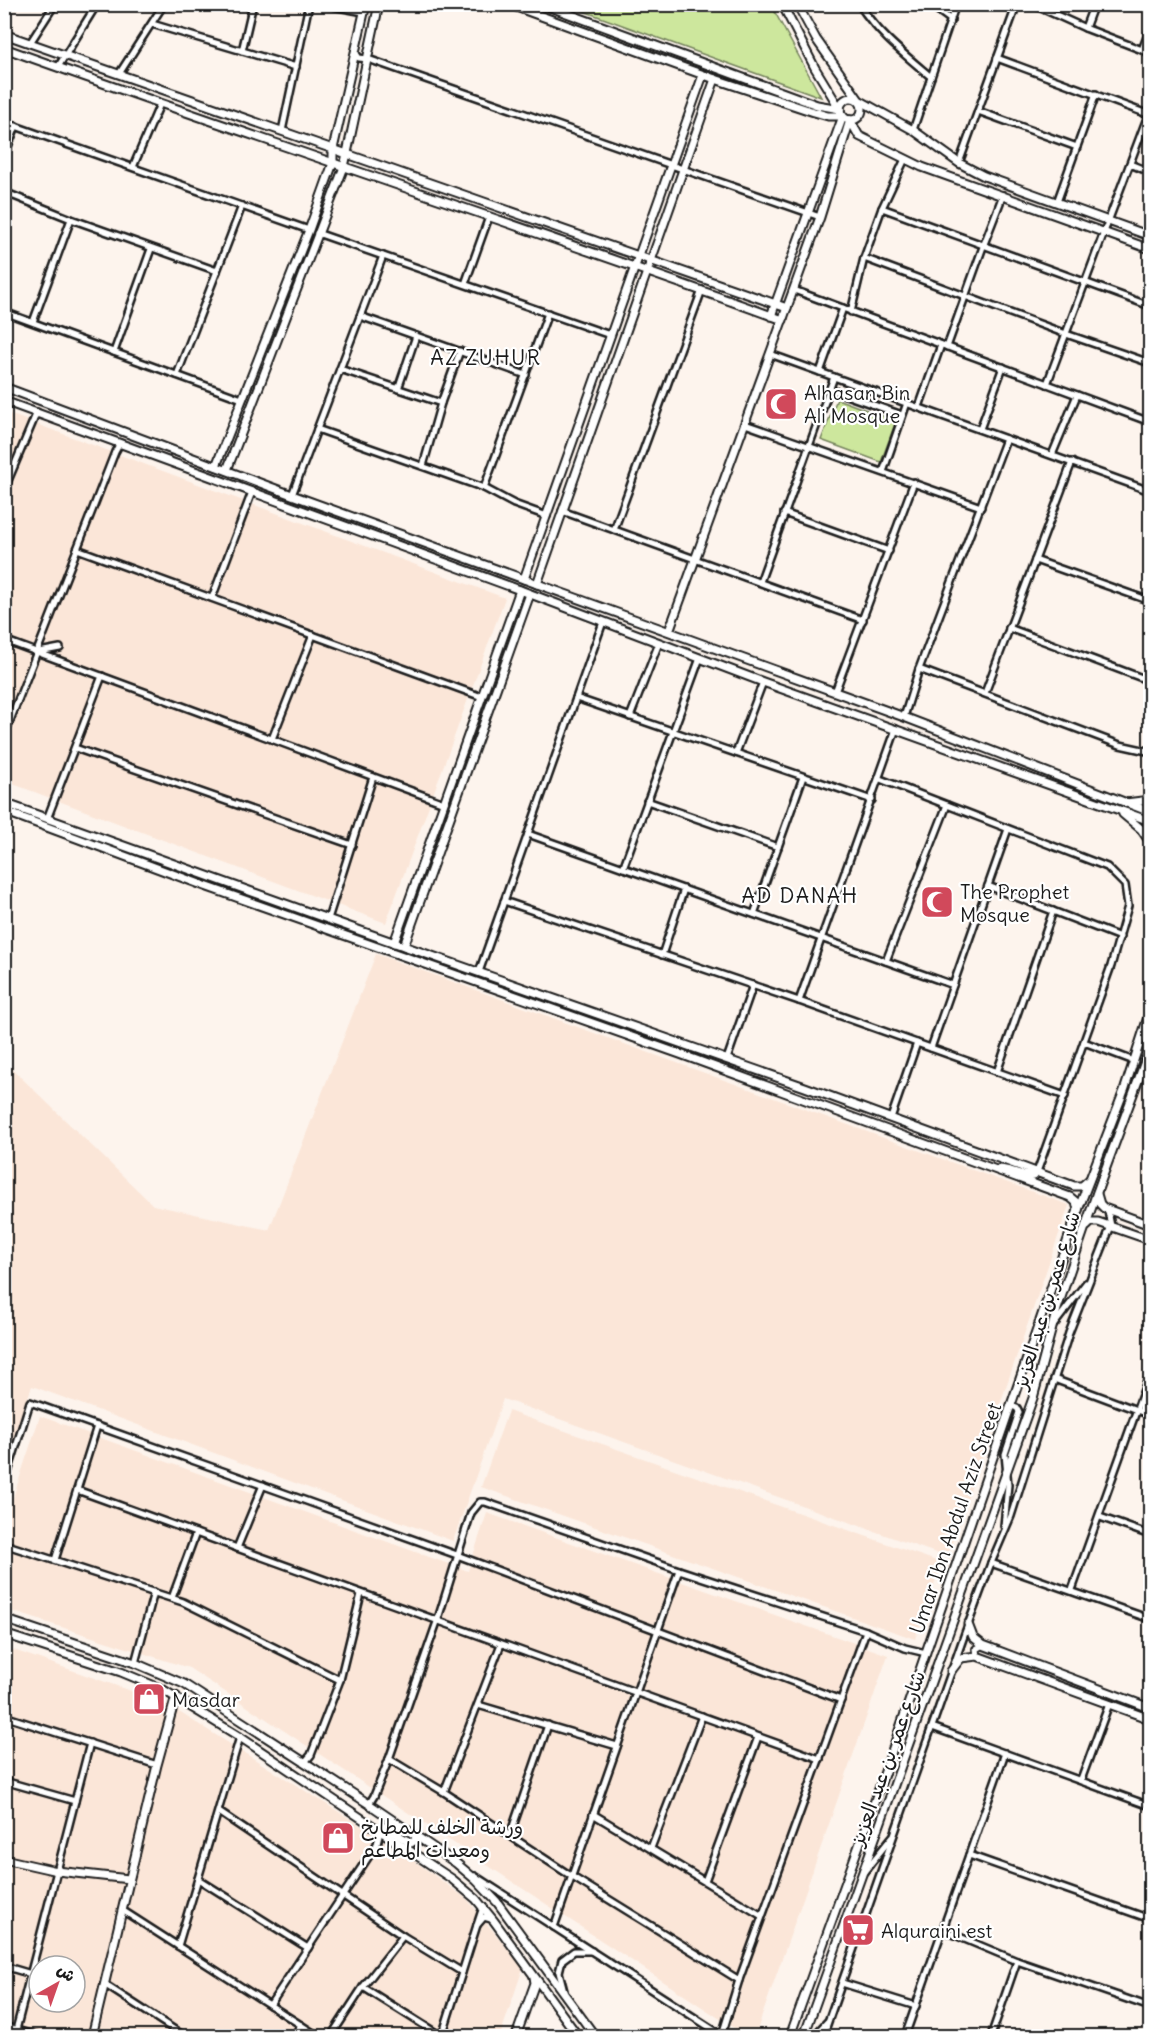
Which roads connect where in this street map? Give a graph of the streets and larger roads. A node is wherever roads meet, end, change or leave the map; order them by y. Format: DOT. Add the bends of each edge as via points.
graph roads {
  1 [pos="55,4"];
  2 [pos="97,4"];
  3 [pos="164,4"];
  4 [pos="253,4"];
  5 [pos="309,4"];
  6 [pos="322,4"];
  7 [pos="380,4"];
  8 [pos="508,4"];
  9 [pos="542,4"];
  10 [pos="782,4"];
  11 [pos="797,4"];
  12 [pos="859,4"];
  13 [pos="929,4"];
  14 [pos="956,4"];
  15 [pos="1017,4"];
  16 [pos="1032,4"];
  17 [pos="1094,4"];
  18 [pos="365,8"];
  19 [pos="951,20"];
  20 [pos="152,24"];
  21 [pos="1085,28"];
  22 [pos="1150,29"];
  23 [pos="4,34"];
  24 [pos="30,43"];
  25 [pos="4,48"];
  26 [pos="1142,50"];
  27 [pos="242,51"];
  28 [pos="355,52"];
  29 [pos="1150,53"];
  30 [pos="65,55"];
  31 [pos="997,58"];
  32 [pos="368,59"];
  33 [pos="58,67"];
  34 [pos="296,67"];
  35 [pos="120,74"];
  36 [pos="703,75"];
  37 [pos="931,77"];
  38 [pos="716,79"];
  39 [pos="1096,94"];
  40 [pos="859,100"];
  41 [pos="160,104"];
  42 [pos="978,111"];
  43 [pos="1150,113"];
  44 [pos="844,115"];
  45 [pos="4,122"];
  46 [pos="16,126"];
  47 [pos="912,130"];
  48 [pos="282,131"];
  49 [pos="1077,147"];
  50 [pos="333,149"];
  51 [pos="347,154"];
  52 [pos="4,157"];
  53 [pos="905,159"];
  54 [pos="333,163"];
  55 [pos="959,163"];
  56 [pos="671,164"];
  57 [pos="1130,164"];
  58 [pos="133,167"];
  59 [pos="344,167"];
  60 [pos="684,168"];
  61 [pos="1150,172"];
  62 [pos="4,192"];
  63 [pos="1004,195"];
  64 [pos="1057,202"];
  65 [pos="242,206"];
  66 [pos="882,208"];
  67 [pos="810,213"];
  68 [pos="489,217"];
  69 [pos="820,217"];
  70 [pos="71,219"];
  71 [pos="1109,221"];
  72 [pos="309,230"];
  73 [pos="1105,232"];
  74 [pos="317,233"];
  75 [pos="1150,236"];
  76 [pos="984,244"];
  77 [pos="151,249"];
  78 [pos="1150,249"];
  79 [pos="383,256"];
  80 [pos="638,256"];
  81 [pos="864,258"];
  82 [pos="651,260"];
  83 [pos="634,267"];
  84 [pos="217,271"];
  85 [pos="647,271"];
  86 [pos="707,280"];
  87 [pos="1086,282"];
  88 [pos="465,284"];
  89 [pos="699,289"];
  90 [pos="794,290"];
  91 [pos="964,296"];
  92 [pos="776,304"];
  93 [pos="1150,306"];
  94 [pos="787,308"];
  95 [pos="843,308"];
  96 [pos="4,312"];
  97 [pos="851,312"];
  98 [pos="548,314"];
  99 [pos="360,316"];
  100 [pos="771,316"];
  101 [pos="783,320"];
  102 [pos="33,322"];
  103 [pos="1066,334"];
  104 [pos="610,335"];
  105 [pos="416,336"];
  106 [pos="944,346"];
  107 [pos="460,351"];
  108 [pos="114,352"];
  109 [pos="770,354"];
  110 [pos="1150,363"];
  111 [pos="1003,367"];
  112 [pos="340,369"];
  113 [pos="820,372"];
  114 [pos="177,375"];
  115 [pos="526,375"];
  116 [pos="834,377"];
  117 [pos="1047,384"];
  118 [pos="4,387"];
  119 [pos="398,389"];
  120 [pos="829,389"];
  121 [pos="1077,394"];
  122 [pos="242,399"];
  123 [pos="4,400"];
  124 [pos="441,403"];
  125 [pos="907,403"];
  126 [pos="919,407"];
  127 [pos="37,412"];
  128 [pos="902,415"];
  129 [pos="1150,422"];
  130 [pos="745,424"];
  131 [pos="317,429"];
  132 [pos="980,429"];
  133 [pos="1006,439"];
  134 [pos="120,443"];
  135 [pos="809,447"];
  136 [pos="1052,455"];
  137 [pos="1072,462"];
  138 [pos="216,466"];
  139 [pos="423,466"];
  140 [pos="227,470"];
  141 [pos="883,472"];
  142 [pos="914,482"];
  143 [pos="484,488"];
  144 [pos="4,490"];
  145 [pos="1150,491"];
  146 [pos="252,492"];
  147 [pos="292,495"];
  148 [pos="981,507"];
  149 [pos="562,511"];
  150 [pos="784,513"];
  151 [pos="546,516"];
  152 [pos="614,530"];
  153 [pos="77,549"];
  154 [pos="889,551"];
  155 [pos="695,558"];
  156 [pos="1035,561"];
  157 [pos="524,579"];
  158 [pos="760,582"];
  159 [pos="537,584"];
  160 [pos="520,590"];
  161 [pos="531,594"];
  162 [pos="212,598"];
  163 [pos="1150,601"];
  164 [pos="863,620"];
  165 [pos="603,622"];
  166 [pos="1009,628"];
  167 [pos="669,631"];
  168 [pos="313,635"];
  169 [pos="4,640"];
  170 [pos="659,643"];
  171 [pos="705,645"];
  172 [pos="60,648"];
  173 [pos="37,652"];
  174 [pos="733,655"];
  175 [pos="699,658"];
  176 [pos="723,667"];
  177 [pos="919,669"];
  178 [pos="102,676"];
  179 [pos="1150,679"];
  180 [pos="763,681"];
  181 [pos="835,692"];
  182 [pos="984,693"];
  183 [pos="482,696"];
  184 [pos="576,698"];
  185 [pos="630,717"];
  186 [pos="904,717"];
  187 [pos="896,729"];
  188 [pos="673,732"];
  189 [pos="4,736"];
  190 [pos="272,739"];
  191 [pos="75,748"];
  192 [pos="1150,750"];
  193 [pos="736,753"];
  194 [pos="373,777"];
  195 [pos="803,777"];
  196 [pos="880,778"];
  197 [pos="872,800"];
  198 [pos="1150,800"];
  199 [pos="647,801"];
  200 [pos="4,803"];
  201 [pos="444,803"];
  202 [pos="1125,803"];
  203 [pos="947,805"];
  204 [pos="1119,810"];
  205 [pos="4,811"];
  206 [pos="1150,812"];
  207 [pos="47,819"];
  208 [pos="1150,821"];
  209 [pos="1008,829"];
  210 [pos="528,834"];
  211 [pos="1150,842"];
  212 [pos="352,845"];
  213 [pos="778,847"];
  214 [pos="623,868"];
  215 [pos="988,886"];
  216 [pos="684,889"];
  217 [pos="504,902"];
  218 [pos="1053,911"];
  219 [pos="754,914"];
  220 [pos="328,920"];
  221 [pos="1120,937"];
  222 [pos="822,938"];
  223 [pos="400,945"];
  224 [pos="662,955"];
  225 [pos="399,956"];
  226 [pos="886,961"];
  227 [pos="479,972"];
  228 [pos="953,985"];
  229 [pos="753,986"];
  230 [pos="799,1001"];
  231 [pos="1150,1011"];
  232 [pos="1084,1042"];
  233 [pos="917,1043"];
  234 [pos="931,1048"];
  235 [pos="1150,1048"];
  236 [pos="727,1059"];
  237 [pos="1134,1061"];
  238 [pos="997,1072"];
  239 [pos="1065,1096"];
  240 [pos="891,1118"];
  241 [pos="989,1168"];
  242 [pos="1037,1172"];
  243 [pos="1089,1180"];
  244 [pos="1097,1192"];
  245 [pos="1078,1210"];
  246 [pos="1108,1211"];
  247 [pos="1150,1225"];
  248 [pos="1111,1226"];
  249 [pos="1085,1228"];
  250 [pos="1150,1240"];
  251 [pos="1091,1277"];
  252 [pos="1052,1327"];
  253 [pos="1150,1372"];
  254 [pos="1054,1379"];
  255 [pos="1011,1406"];
  256 [pos="1138,1410"];
  257 [pos="1150,1414"];
  258 [pos="97,1426"];
  259 [pos="1007,1470"];
  260 [pos="4,1485"];
  261 [pos="263,1485"];
  262 [pos="77,1490"];
  263 [pos="1100,1517"];
  264 [pos="196,1533"];
  265 [pos="1150,1535"];
  266 [pos="1003,1536"];
  267 [pos="4,1544"];
  268 [pos="237,1548"];
  269 [pos="457,1555"];
  270 [pos="55,1560"];
  271 [pos="991,1563"];
  272 [pos="679,1570"];
  273 [pos="1072,1590"];
  274 [pos="154,1592"];
  275 [pos="361,1594"];
  276 [pos="172,1598"];
  277 [pos="4,1619"];
  278 [pos="1150,1619"];
  279 [pos="437,1622"];
  280 [pos="968,1624"];
  281 [pos="658,1630"];
  282 [pos="867,1631"];
  283 [pos="4,1634"];
  284 [pos="501,1644"];
  285 [pos="983,1645"];
  286 [pos="926,1653"];
  287 [pos="977,1656"];
  288 [pos="135,1663"];
  289 [pos="951,1671"];
  290 [pos="340,1680"];
  291 [pos="636,1692"];
  292 [pos="176,1696"];
  293 [pos="841,1700"];
  294 [pos="1109,1704"];
  295 [pos="478,1705"];
  296 [pos="1150,1708"];
  297 [pos="4,1716"];
  298 [pos="702,1716"];
  299 [pos="1150,1719"];
  300 [pos="548,1725"];
  301 [pos="932,1727"];
  302 [pos="240,1737"];
  303 [pos="758,1737"];
  304 [pos="90,1743"];
  305 [pos="617,1746"];
  306 [pos="1005,1753"];
  307 [pos="820,1759"];
  308 [pos="388,1760"];
  309 [pos="305,1762"];
  310 [pos="157,1765"];
  311 [pos="1081,1780"];
  312 [pos="4,1781"];
  313 [pos="444,1792"];
  314 [pos="75,1802"];
  315 [pos="369,1804"];
  316 [pos="345,1806"];
  317 [pos="1150,1806"];
  318 [pos="219,1812"];
  319 [pos="593,1814"];
  320 [pos="376,1826"];
  321 [pos="895,1834"];
  322 [pos="415,1835"];
  323 [pos="510,1835"];
  324 [pos="651,1848"];
  325 [pos="969,1856"];
  326 [pos="4,1859"];
  327 [pos="456,1863"];
  328 [pos="57,1871"];
  329 [pos="863,1873"];
  330 [pos="572,1876"];
  331 [pos="129,1879"];
  332 [pos="198,1879"];
  333 [pos="705,1881"];
  334 [pos="344,1896"];
  335 [pos="483,1907"];
  336 [pos="122,1910"];
  337 [pos="762,1916"];
  338 [pos="1150,1919"];
  339 [pos="494,1921"];
  340 [pos="477,1925"];
  341 [pos="554,1927"];
  342 [pos="943,1930"];
  343 [pos="403,1936"];
  344 [pos="178,1946"];
  345 [pos="308,1947"];
  346 [pos="593,1951"];
  347 [pos="36,1954"];
  348 [pos="1017,1961"];
  349 [pos="4,1966"];
  350 [pos="462,1972"];
  351 [pos="27,1973"];
  352 [pos="533,1975"];
  353 [pos="739,1980"];
  354 [pos="842,1983"];
  355 [pos="104,1984"];
  356 [pos="363,1988"];
  357 [pos="27,1989"];
  358 [pos="566,1996"];
  359 [pos="529,1999"];
  360 [pos="550,1999"];
  361 [pos="270,2005"];
  362 [pos="916,2006"];
  363 [pos="1150,2007"];
  364 [pos="829,2019"];
  365 [pos="302,2025"];
  366 [pos="4,2026"];
  367 [pos="16,2030"];
  368 [pos="577,2035"];
  369 [pos="723,2036"];
  370 [pos="36,2037"];
  371 [pos="92,2037"];
  372 [pos="184,2037"];
  373 [pos="294,2037"];
  374 [pos="318,2037"];
  375 [pos="331,2037"];
  376 [pos="442,2037"];
  377 [pos="516,2037"];
  378 [pos="595,2037"];
  379 [pos="790,2037"];
  380 [pos="804,2037"];
  381 [pos="814,2037"];
  382 [pos="823,2037"];
  383 [pos="905,2037"];
  384 [pos="991,2037"];
  1 -- 24 [label="street"];
  2 -- 30 [label="street"];
  3 -- 20 [label="street"];
  4 -- 27 [label="street"];
  5 -- 34 [label="street"];
  6 -- 18 [label="street"];
  7 -- 32 [label="street"];
  8 -- 36 [label="street"];
  9 -- 44 [label="street"];
  10 -- 44 [label="street"];
  11 -- 40 [label="street" via="816,39"];
  12 -- 37 [label="street" via="891,44"];
  13 -- 19 [label="street"];
  14 -- 19 [label="street"];
  15 -- 31 [label="street"];
  16 -- 21 [label="street"];
  17 -- 21 [label="street"];
  18 -- 28 [label="street"];
  19 -- 37 [label="street"];
  20 -- 27 [label="street"];
  20 -- 35 [label="street"];
  21 -- 26 [label="street"];
  22 -- 26 [label="street"];
  23 -- 24 [label="street"];
  24 -- 30 [label="street"];
  25 -- 33 [label="street"];
  26 -- 29 [label="street"];
  27 -- 34 [label="street"];
  28 -- 32 [label="street" via="359,58"];
  28 -- 50 [label="street"];
  30 -- 33 [label="street"];
  30 -- 35 [label="street"];
  31 -- 39 [label="street"];
  31 -- 42 [label="street"];
  32 -- 51 [label="street"];
  32 -- 56 [label="street"];
  33 -- 41 [label="street"];
  34 -- 48 [label="street"];
  35 -- 48 [label="street"];
  36 -- 38 [label="street"];
  36 -- 56 [label="street"];
  37 -- 47 [label="street"];
  38 -- 44 [label="street" via="828,116"];
  38 -- 60 [label="street"];
  39 -- 43 [label="street"];
  39 -- 49 [label="street"];
  40 -- 44 [label="street" via="845,99"];
  40 -- 44 [label="street" via="862,106 857,118"];
  40 -- 47 [label="street"];
  41 -- 54 [label="street"];
  41 -- 58 [label="street"];
  42 -- 49 [label="street"];
  42 -- 55 [label="street"];
  43 -- 57 [label="street"];
  44 -- 53 [label="street" via="859,136"];
  44 -- 67 [label="street"];
  44 -- 69 [label="street"];
  45 -- 46 [label="street"];
  46 -- 52 [label="street"];
  46 -- 58 [label="street"];
  47 -- 55 [label="street"];
  48 -- 50 [label="street"];
  49 -- 64 [label="street"];
  50 -- 51 [label="street"];
  50 -- 54 [label="street"];
  51 -- 59 [label="street"];
  51 -- 80 [label="street"];
  53 -- 63 [label="street"];
  53 -- 66 [label="street"];
  54 -- 59 [label="street"];
  54 -- 72 [label="street"];
  55 -- 64 [label="street"];
  56 -- 60 [label="street"];
  56 -- 80 [label="street"];
  57 -- 61 [label="street"];
  57 -- 71 [label="street"];
  58 -- 65 [label="street"];
  59 -- 68 [label="street"];
  59 -- 74 [label="street"];
  60 -- 67 [label="street"];
  60 -- 82 [label="street"];
  62 -- 70 [label="street"];
  63 -- 73 [label="street"];
  63 -- 76 [label="street"];
  64 -- 71 [label="street"];
  65 -- 72 [label="street"];
  65 -- 84 [label="street"];
  66 -- 76 [label="street"];
  66 -- 81 [label="street"];
  67 -- 69 [label="street"];
  67 -- 92 [label="street"];
  68 -- 83 [label="street"];
  68 -- 88 [label="street"];
  69 -- 90 [label="street"];
  70 -- 77 [label="street"];
  70 -- 102 [label="street"];
  71 -- 73 [label="street"];
  71 -- 75 [label="street"];
  72 -- 122 [label="street"];
  73 -- 78 [label="street"];
  73 -- 87 [label="street"];
  74 -- 79 [label="street"];
  74 -- 140 [label="street"];
  76 -- 87 [label="street"];
  76 -- 91 [label="street"];
  77 -- 84 [label="street"];
  77 -- 108 [label="street"];
  79 -- 88 [label="street"];
  79 -- 99 [label="street"];
  80 -- 82 [label="street"];
  80 -- 83 [label="street"];
  81 -- 91 [label="street"];
  81 -- 97 [label="street"];
  82 -- 85 [label="street"];
  82 -- 86 [label="street"];
  83 -- 85 [label="street"];
  83 -- 104 [label="street"];
  84 -- 114 [label="street"];
  85 -- 89 [label="street"];
  85 -- 149 [label="street"];
  86 -- 89 [label="street"];
  86 -- 92 [label="street"];
  87 -- 93 [label="street"];
  87 -- 103 [label="street"];
  88 -- 98 [label="street"];
  89 -- 100 [label="street"];
  89 -- 152 [label="street"];
  90 -- 94 [label="street"];
  90 -- 95 [label="street"];
  91 -- 103 [label="street"];
  91 -- 106 [label="street"];
  92 -- 94 [label="street"];
  92 -- 100 [label="street"];
  94 -- 101 [label="street"];
  95 -- 97 [label="street"];
  95 -- 113 [label="street"];
  96 -- 102 [label="street"];
  97 -- 106 [label="street"];
  98 -- 104 [label="street"];
  98 -- 115 [label="street"];
  99 -- 105 [label="street"];
  99 -- 112 [label="street"];
  100 -- 101 [label="street"];
  101 -- 109 [label="street"];
  102 -- 108 [label="street"];
  103 -- 110 [label="street"];
  103 -- 117 [label="street"];
  104 -- 151 [label="street"];
  105 -- 107 [label="street"];
  105 -- 119 [label="street"];
  106 -- 111 [label="street"];
  106 -- 126 [label="street"];
  107 -- 115 [label="street"];
  107 -- 124 [label="street"];
  108 -- 114 [label="street"];
  109 -- 113 [label="street"];
  109 -- 130 [label="street"];
  111 -- 117 [label="street"];
  111 -- 132 [label="street"];
  112 -- 119 [label="street"];
  112 -- 131 [label="street"];
  113 -- 116 [label="street"];
  114 -- 122 [label="street"];
  115 -- 143 [label="street"];
  116 -- 120 [label="street"];
  116 -- 125 [label="street"];
  117 -- 121 [label="street"];
  118 -- 138 [label="street"];
  119 -- 124 [label="street"];
  120 -- 128 [label="street"];
  120 -- 135 [label="street"];
  121 -- 129 [label="street"];
  121 -- 136 [label="street"];
  122 -- 138 [label="street"];
  123 -- 127 [label="street"];
  124 -- 139 [label="street"];
  125 -- 126 [label="street"];
  125 -- 128 [label="street"];
  126 -- 132 [label="street"];
  127 -- 134 [label="street"];
  127 -- 144 [label="street"];
  128 -- 141 [label="street"];
  130 -- 135 [label="street"];
  130 -- 155 [label="street"];
  131 -- 139 [label="street"];
  131 -- 147 [label="street"];
  132 -- 133 [label="street"];
  133 -- 136 [label="street"];
  133 -- 148 [label="street"];
  134 -- 146 [label="street"];
  134 -- 153 [label="street"];
  135 -- 141 [label="street"];
  135 -- 150 [label="street"];
  136 -- 137 [label="street"];
  137 -- 145 [label="street"];
  137 -- 156 [label="street"];
  138 -- 140 [label="street"];
  139 -- 143 [label="street"];
  140 -- 147 [label="street"];
  141 -- 142 [label="street"];
  142 -- 148 [label="street"];
  142 -- 154 [label="street"];
  143 -- 151 [label="street"];
  146 -- 160 [label="street"];
  146 -- 162 [label="street"];
  147 -- 157 [label="street"];
  148 -- 177 [label="street"];
  149 -- 152 [label="street"];
  149 -- 159 [label="street"];
  150 -- 154 [label="street"];
  150 -- 158 [label="street"];
  151 -- 157 [label="street"];
  152 -- 155 [label="street"];
  153 -- 162 [label="street"];
  153 -- 173 [label="street"];
  154 -- 164 [label="street"];
  155 -- 158 [label="street"];
  155 -- 167 [label="street"];
  156 -- 163 [label="street"];
  156 -- 166 [label="street"];
  157 -- 159 [label="street"];
  158 -- 164 [label="street"];
  159 -- 167 [label="street"];
  160 -- 161 [label="street"];
  160 -- 183 [label="street"];
  161 -- 165 [label="street"];
  161 -- 223 [label="street"];
  162 -- 168 [label="street"];
  164 -- 181 [label="street"];
  165 -- 170 [label="street"];
  165 -- 184 [label="street"];
  166 -- 179 [label="street"];
  166 -- 182 [label="street"];
  167 -- 171 [label="street"];
  168 -- 183 [label="street"];
  168 -- 190 [label="street"];
  169 -- 173 [label="street"];
  170 -- 175 [label="street"];
  170 -- 185 [label="street"];
  171 -- 174 [label="street"];
  171 -- 175 [label="street" via="707,652"];
  172 -- 173 [label="street"];
  173 -- 178 [label="street"];
  173 -- 189 [label="street"];
  174 -- 176 [label="street" via="723,659"];
  174 -- 181 [label="street"];
  175 -- 176 [label="street"];
  175 -- 188 [label="street"];
  176 -- 180 [label="street"];
  177 -- 182 [label="street"];
  177 -- 186 [label="street"];
  178 -- 190 [label="street"];
  178 -- 191 [label="street"];
  180 -- 187 [label="street"];
  180 -- 193 [label="street"];
  181 -- 186 [label="street"];
  182 -- 192 [label="street" via="1120,745"];
  183 -- 201 [label="street"];
  184 -- 185 [label="street"];
  184 -- 210 [label="street"];
  185 -- 188 [label="street"];
  186 -- 202 [label="street"];
  187 -- 196 [label="street"];
  187 -- 204 [label="street"];
  188 -- 193 [label="street"];
  188 -- 199 [label="street"];
  190 -- 194 [label="street"];
  191 -- 207 [label="street"];
  191 -- 212 [label="street"];
  193 -- 195 [label="street"];
  194 -- 201 [label="street"];
  194 -- 212 [label="street"];
  195 -- 197 [label="street"];
  195 -- 213 [label="street"];
  196 -- 197 [label="street"];
  196 -- 203 [label="street"];
  197 -- 222 [label="street"];
  198 -- 202 [label="street"];
  199 -- 213 [label="street"];
  199 -- 214 [label="street"];
  200 -- 207 [label="street"];
  201 -- 223 [label="street"];
  202 -- 206 [label="street"];
  203 -- 209 [label="street"];
  203 -- 226 [label="street"];
  204 -- 208 [label="street"];
  204 -- 211 [label="street"];
  205 -- 225 [label="street"];
  207 -- 220 [label="street"];
  209 -- 215 [label="street"];
  209 -- 221 [label="street" via="1107,867 1125,885 1128,906"];
  210 -- 214 [label="street"];
  210 -- 217 [label="street"];
  212 -- 220 [label="street"];
  213 -- 219 [label="street"];
  214 -- 216 [label="street"];
  215 -- 218 [label="street"];
  215 -- 228 [label="street"];
  216 -- 219 [label="street"];
  216 -- 224 [label="street"];
  217 -- 224 [label="street"];
  217 -- 227 [label="street"];
  218 -- 221 [label="street"];
  218 -- 238 [label="street"];
  219 -- 222 [label="street"];
  220 -- 223 [label="street"];
  221 -- 232 [label="street"];
  222 -- 226 [label="street"];
  222 -- 230 [label="street"];
  223 -- 225 [label="street"];
  223 -- 227 [label="street"];
  224 -- 229 [label="street"];
  225 -- 241 [label="street"];
  226 -- 228 [label="street"];
  227 -- 236 [label="street"];
  228 -- 234 [label="street"];
  229 -- 230 [label="street"];
  229 -- 236 [label="street"];
  230 -- 233 [label="street"];
  231 -- 237 [label="street, Umar Ibn Abdul Aziz Street"];
  232 -- 237 [label="street"];
  232 -- 239 [label="street"];
  233 -- 234 [label="street"];
  233 -- 240 [label="street"];
  234 -- 238 [label="street"];
  235 -- 244 [label="street, شارع عمر بن عبد العزيز"];
  236 -- 240 [label="street"];
  237 -- 243 [label="street, Umar Ibn Abdul Aziz Street"];
  238 -- 239 [label="street"];
  239 -- 242 [label="street"];
  240 -- 242 [label="street"];
  241 -- 242 [label="street" via="1030,1177"];
  241 -- 245 [label="street" via="1070,1197"];
  242 -- 243 [label="street" via="1079,1187"];
  243 -- 245 [label="street, Umar Ibn Abdul Aziz Street"];
  244 -- 246 [label="street" via="1100,1204"];
  244 -- 249 [label="street, شارع عمر بن عبد العزيز"];
  245 -- 255 [label="street, Umar Ibn Abdul Aziz Street"];
  246 -- 247 [label="street"];
  246 -- 248 [label="street"];
  248 -- 249 [label="street" via="1095,1221"];
  248 -- 250 [label="street"];
  248 -- 251 [label="street"];
  249 -- 252 [label="street, شارع عمر بن عبد العزيز"];
  251 -- 252 [label="street"];
  251 -- 254 [label="street"];
  252 -- 259 [label="street, شارع عمر بن عبد العزيز" via="1034,1398"];
  253 -- 256 [label="street"];
  254 -- 256 [label="street"];
  254 -- 266 [label="street"];
  255 -- 259 [label="street" via="1019,1412 1005,1454"];
  255 -- 286 [label="street, Umar Ibn Abdul Aziz Street"];
  256 -- 257 [label="street"];
  256 -- 263 [label="street"];
  258 -- 260 [label="street" via="30,1402"];
  258 -- 261 [label="street"];
  258 -- 262 [label="street"];
  259 -- 266 [label="street" via="1008,1507"];
  259 -- 329 [label="street, شارع عمر بن عبد العزيز"];
  261 -- 268 [label="street"];
  261 -- 269 [label="street"];
  262 -- 264 [label="street"];
  262 -- 270 [label="street"];
  263 -- 265 [label="street"];
  263 -- 273 [label="street"];
  264 -- 268 [label="street"];
  264 -- 276 [label="street"];
  266 -- 271 [label="street"];
  267 -- 270 [label="street"];
  268 -- 275 [label="street"];
  269 -- 272 [label="street" via="471,1513 476,1505 485,1502"];
  269 -- 279 [label="street"];
  269 -- 281 [label="street"];
  270 -- 274 [label="street"];
  271 -- 273 [label="street"];
  271 -- 280 [label="street"];
  272 -- 281 [label="street"];
  272 -- 282 [label="street"];
  273 -- 278 [label="street"];
  274 -- 276 [label="street"];
  274 -- 288 [label="street"];
  275 -- 279 [label="street"];
  275 -- 290 [label="street"];
  276 -- 290 [label="street"];
  277 -- 288 [label="street"];
  279 -- 284 [label="street"];
  279 -- 308 [label="street"];
  280 -- 285 [label="street" via="973,1637"];
  280 -- 289 [label="street"];
  281 -- 291 [label="street"];
  281 -- 293 [label="street"];
  282 -- 286 [label="street"];
  282 -- 293 [label="street"];
  283 -- 292 [label="street" via="121,1672"];
  284 -- 291 [label="street"];
  284 -- 295 [label="street"];
  285 -- 287 [label="street" via="976,1648"];
  285 -- 296 [label="street"];
  286 -- 379 [label="street, Umar Ibn Abdul Aziz Street"];
  287 -- 289 [label="street" via="961,1658"];
  287 -- 294 [label="street"];
  288 -- 309 [label="street" via="202,1695"];
  289 -- 301 [label="street"];
  290 -- 309 [label="street"];
  291 -- 298 [label="street"];
  291 -- 305 [label="street"];
  292 -- 302 [label="street"];
  292 -- 310 [label="street"];
  293 -- 307 [label="street"];
  294 -- 299 [label="street"];
  294 -- 311 [label="street"];
  295 -- 300 [label="street"];
  295 -- 313 [label="street"];
  297 -- 304 [label="street"];
  298 -- 303 [label="street"];
  298 -- 324 [label="street"];
  300 -- 305 [label="street"];
  300 -- 323 [label="street"];
  301 -- 306 [label="street"];
  301 -- 321 [label="street"];
  302 -- 316 [label="street"];
  302 -- 318 [label="street"];
  303 -- 307 [label="street"];
  303 -- 333 [label="street"];
  304 -- 310 [label="street"];
  304 -- 314 [label="street"];
  305 -- 319 [label="street"];
  306 -- 311 [label="street"];
  306 -- 325 [label="street"];
  307 -- 337 [label="street"];
  308 -- 313 [label="street"];
  308 -- 315 [label="street"];
  309 -- 315 [label="street"];
  310 -- 331 [label="street"];
  311 -- 317 [label="street"];
  312 -- 314 [label="street"];
  313 -- 323 [label="street"];
  314 -- 328 [label="street"];
  315 -- 322 [label="street"];
  316 -- 320 [label="street"];
  316 -- 322 [label="street" via="408,1842 415,1842"];
  318 -- 332 [label="street"];
  318 -- 334 [label="street"];
  319 -- 324 [label="street"];
  319 -- 330 [label="street"];
  320 -- 334 [label="street" via="379,1840"];
  320 -- 335 [label="street" via="452,1879"];
  321 -- 329 [label="street"];
  321 -- 354 [label="street"];
  322 -- 327 [label="street"];
  323 -- 330 [label="street"];
  324 -- 333 [label="street"];
  325 -- 338 [label="street"];
  325 -- 342 [label="street"];
  326 -- 328 [label="street"];
  327 -- 341 [label="street"];
  327 -- 358 [label="street" via="497,1902"];
  328 -- 331 [label="street"];
  328 -- 347 [label="street"];
  329 -- 380 [label="street, شارع عمر بن عبد العزيز"];
  330 -- 341 [label="street"];
  330 -- 353 [label="street"];
  331 -- 336 [label="street"];
  332 -- 344 [label="street"];
  332 -- 345 [label="street"];
  333 -- 337 [label="street"];
  334 -- 343 [label="street"];
  334 -- 345 [label="street"];
  335 -- 339 [label="street"];
  335 -- 340 [label="street"];
  336 -- 344 [label="street"];
  336 -- 355 [label="street"];
  337 -- 353 [label="street"];
  339 -- 340 [label="street" via="484,1917"];
  339 -- 352 [label="street"];
  340 -- 350 [label="street"];
  341 -- 346 [label="street"];
  342 -- 348 [label="street"];
  342 -- 362 [label="street"];
  343 -- 350 [label="street"];
  343 -- 356 [label="street"];
  344 -- 361 [label="street"];
  345 -- 361 [label="street"];
  346 -- 358 [label="street" via="574,1951 562,1960 559,1972"];
  346 -- 369 [label="street"];
  348 -- 363 [label="street"];
  348 -- 384 [label="street"];
  349 -- 351 [label="street"];
  350 -- 376 [label="street"];
  352 -- 359 [label="street" via="535,1983"];
  352 -- 360 [label="street"];
  353 -- 369 [label="street"];
  354 -- 362 [label="street"];
  354 -- 364 [label="street"];
  355 -- 371 [label="street"];
  355 -- 372 [label="street"];
  356 -- 375 [label="street"];
  356 -- 376 [label="street"];
  357 -- 367 [label="street"];
  358 -- 378 [label="street"];
  359 -- 360 [label="street" via="538,1992"];
  359 -- 377 [label="street"];
  360 -- 368 [label="street"];
  361 -- 365 [label="street"];
  362 -- 383 [label="street"];
  364 -- 381 [label="street"];
  364 -- 382 [label="street"];
  365 -- 373 [label="street"];
  365 -- 374 [label="street"];
  366 -- 367 [label="street"];
  367 -- 370 [label="street"];
}
